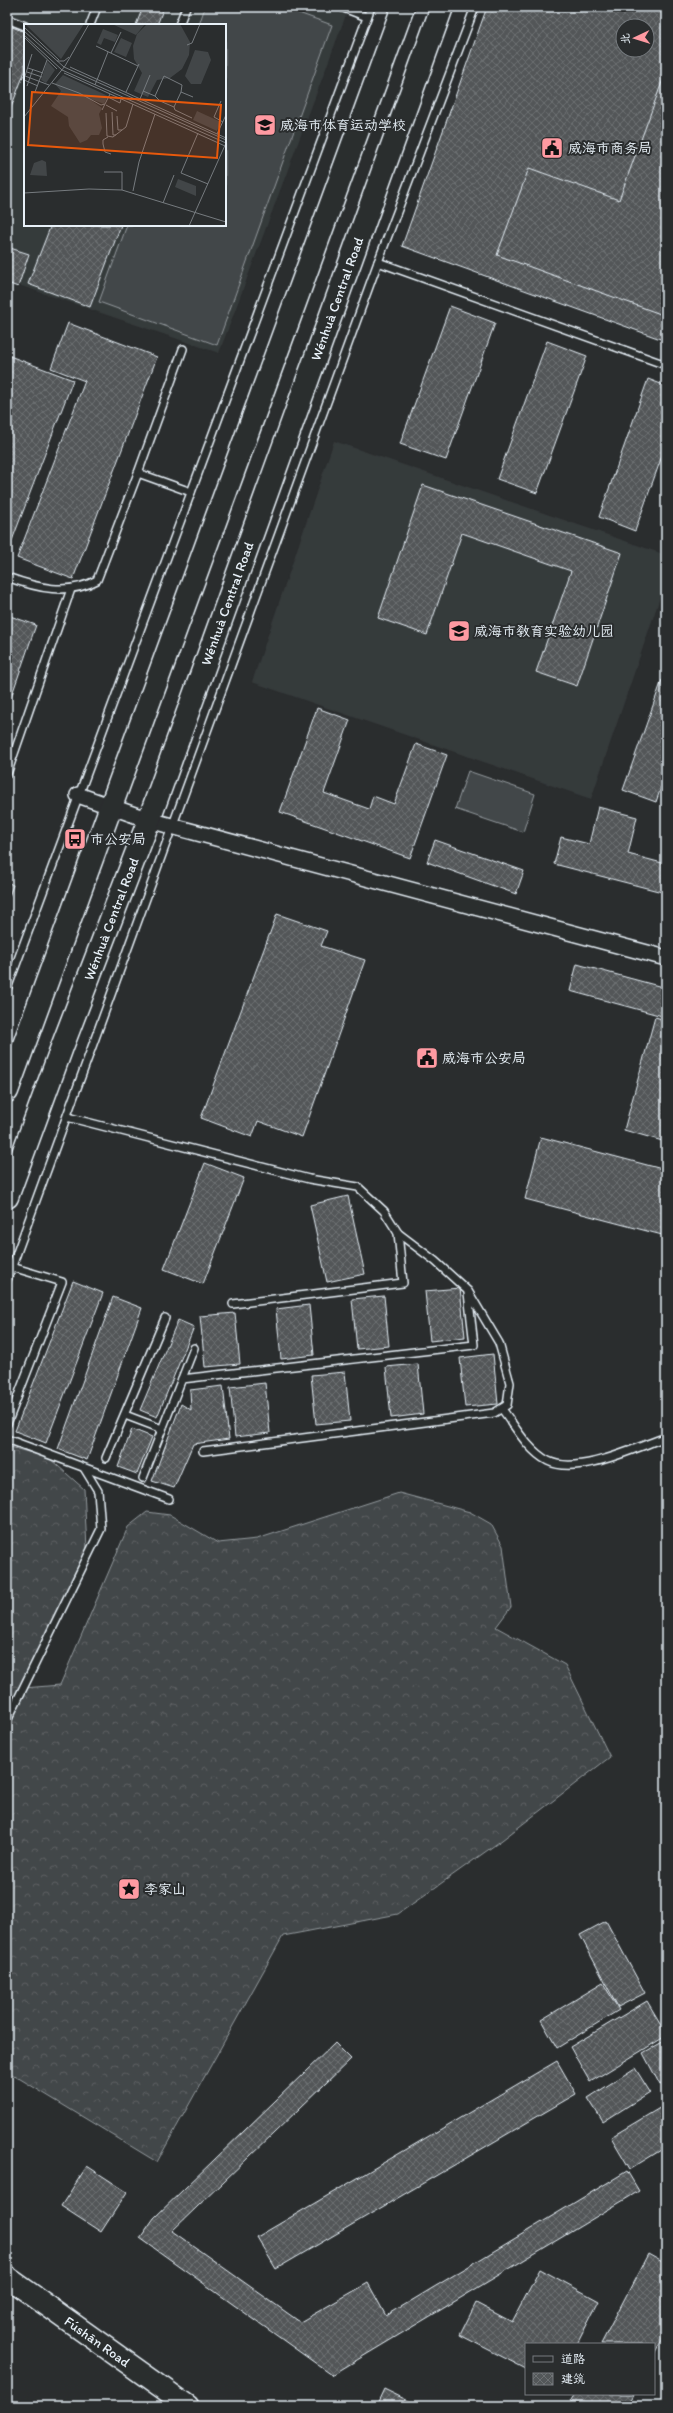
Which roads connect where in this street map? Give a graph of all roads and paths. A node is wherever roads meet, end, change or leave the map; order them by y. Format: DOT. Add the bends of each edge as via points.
graph roads {
  1 [pos="97,7"];
  2 [pos="186,7"];
  3 [pos="341,7"];
  4 [pos="371,7"];
  5 [pos="403,7"];
  6 [pos="442,7"];
  7 [pos="475,7"];
  8 [pos="367,17"];
  9 [pos="7,20"];
  10 [pos="90,24"];
  11 [pos="179,24"];
  12 [pos="24,26"];
  13 [pos="378,262"];
  14 [pos="183,349"];
  15 [pos="666,365"];
  16 [pos="138,474"];
  17 [pos="191,492"];
  18 [pos="7,577"];
  19 [pos="71,588"];
  20 [pos="7,774"];
  21 [pos="78,795"];
  22 [pos="112,808"];
  23 [pos="149,820"];
  24 [pos="174,826"];
  25 [pos="666,958"];
  26 [pos="7,989"];
  27 [pos="7,1092"];
  28 [pos="67,1117"];
  29 [pos="7,1197"];
  30 [pos="398,1233"];
  31 [pos="12,1267"];
  32 [pos="7,1280"];
  33 [pos="468,1290"];
  34 [pos="233,1304"];
  35 [pos="165,1318"];
  36 [pos="194,1348"];
  37 [pos="182,1379"];
  38 [pos="502,1409"];
  39 [pos="125,1415"];
  40 [pos="7,1424"];
  41 [pos="162,1429"];
  42 [pos="666,1437"];
  43 [pos="7,1439"];
  44 [pos="203,1451"];
  45 [pos="106,1458"];
  46 [pos="84,1468"];
  47 [pos="143,1478"];
  48 [pos="169,1499"];
  49 [pos="7,1721"];
  50 [pos="7,2277"];
  51 [pos="188,2406"];
  1 -- 10 [label="lane"];
  2 -- 11 [label="lane"];
  3 -- 8 [label="lane"];
  4 -- 8 [label="lane"];
  5 -- 22 [label="main road"];
  6 -- 23 [label="main road, Wénhuà Central Road"];
  7 -- 13 [label="lane"];
  8 -- 17 [label="lane"];
  9 -- 12 [label="lane"];
  13 -- 15 [label="lane"];
  13 -- 24 [label="lane"];
  14 -- 16 [label="lane"];
  16 -- 17 [label="lane"];
  16 -- 19 [label="lane" via="97,580 84,587"];
  17 -- 21 [label="lane"];
  18 -- 19 [label="lane" via="33,587"];
  19 -- 20 [label="lane"];
  21 -- 22 [label="street"];
  21 -- 26 [label="lane"];
  22 -- 23 [label="street"];
  22 -- 27 [label="main road"];
  23 -- 24 [label="street"];
  23 -- 29 [label="main road, Wénhuà Central Road"];
  24 -- 25 [label="street"];
  24 -- 28 [label="lane"];
  28 -- 30 [label="lane" via="309,1179 358,1187 384,1211"];
  28 -- 31 [label="lane"];
  30 -- 33 [label="lane"];
  30 -- 34 [label="lane" via="403,1283"];
  31 -- 32 [label="lane"];
  31 -- 40 [label="lane" via="62,1282"];
  33 -- 37 [label="lane" via="474,1345"];
  33 -- 38 [label="lane" via="499,1343 510,1383 507,1405"];
  35 -- 39 [label="lane"];
  36 -- 37 [label="lane"];
  37 -- 41 [label="lane"];
  38 -- 42 [label="lane" via="531,1448 548,1462 570,1466 601,1460"];
  38 -- 44 [label="lane" via="494,1413"];
  39 -- 41 [label="lane"];
  39 -- 45 [label="lane"];
  41 -- 47 [label="lane"];
  43 -- 46 [label="lane"];
  46 -- 48 [label="lane"];
  46 -- 49 [label="lane" via="98,1491 100,1528"];
  50 -- 51 [label="main road, Fúshān Road"];
}
